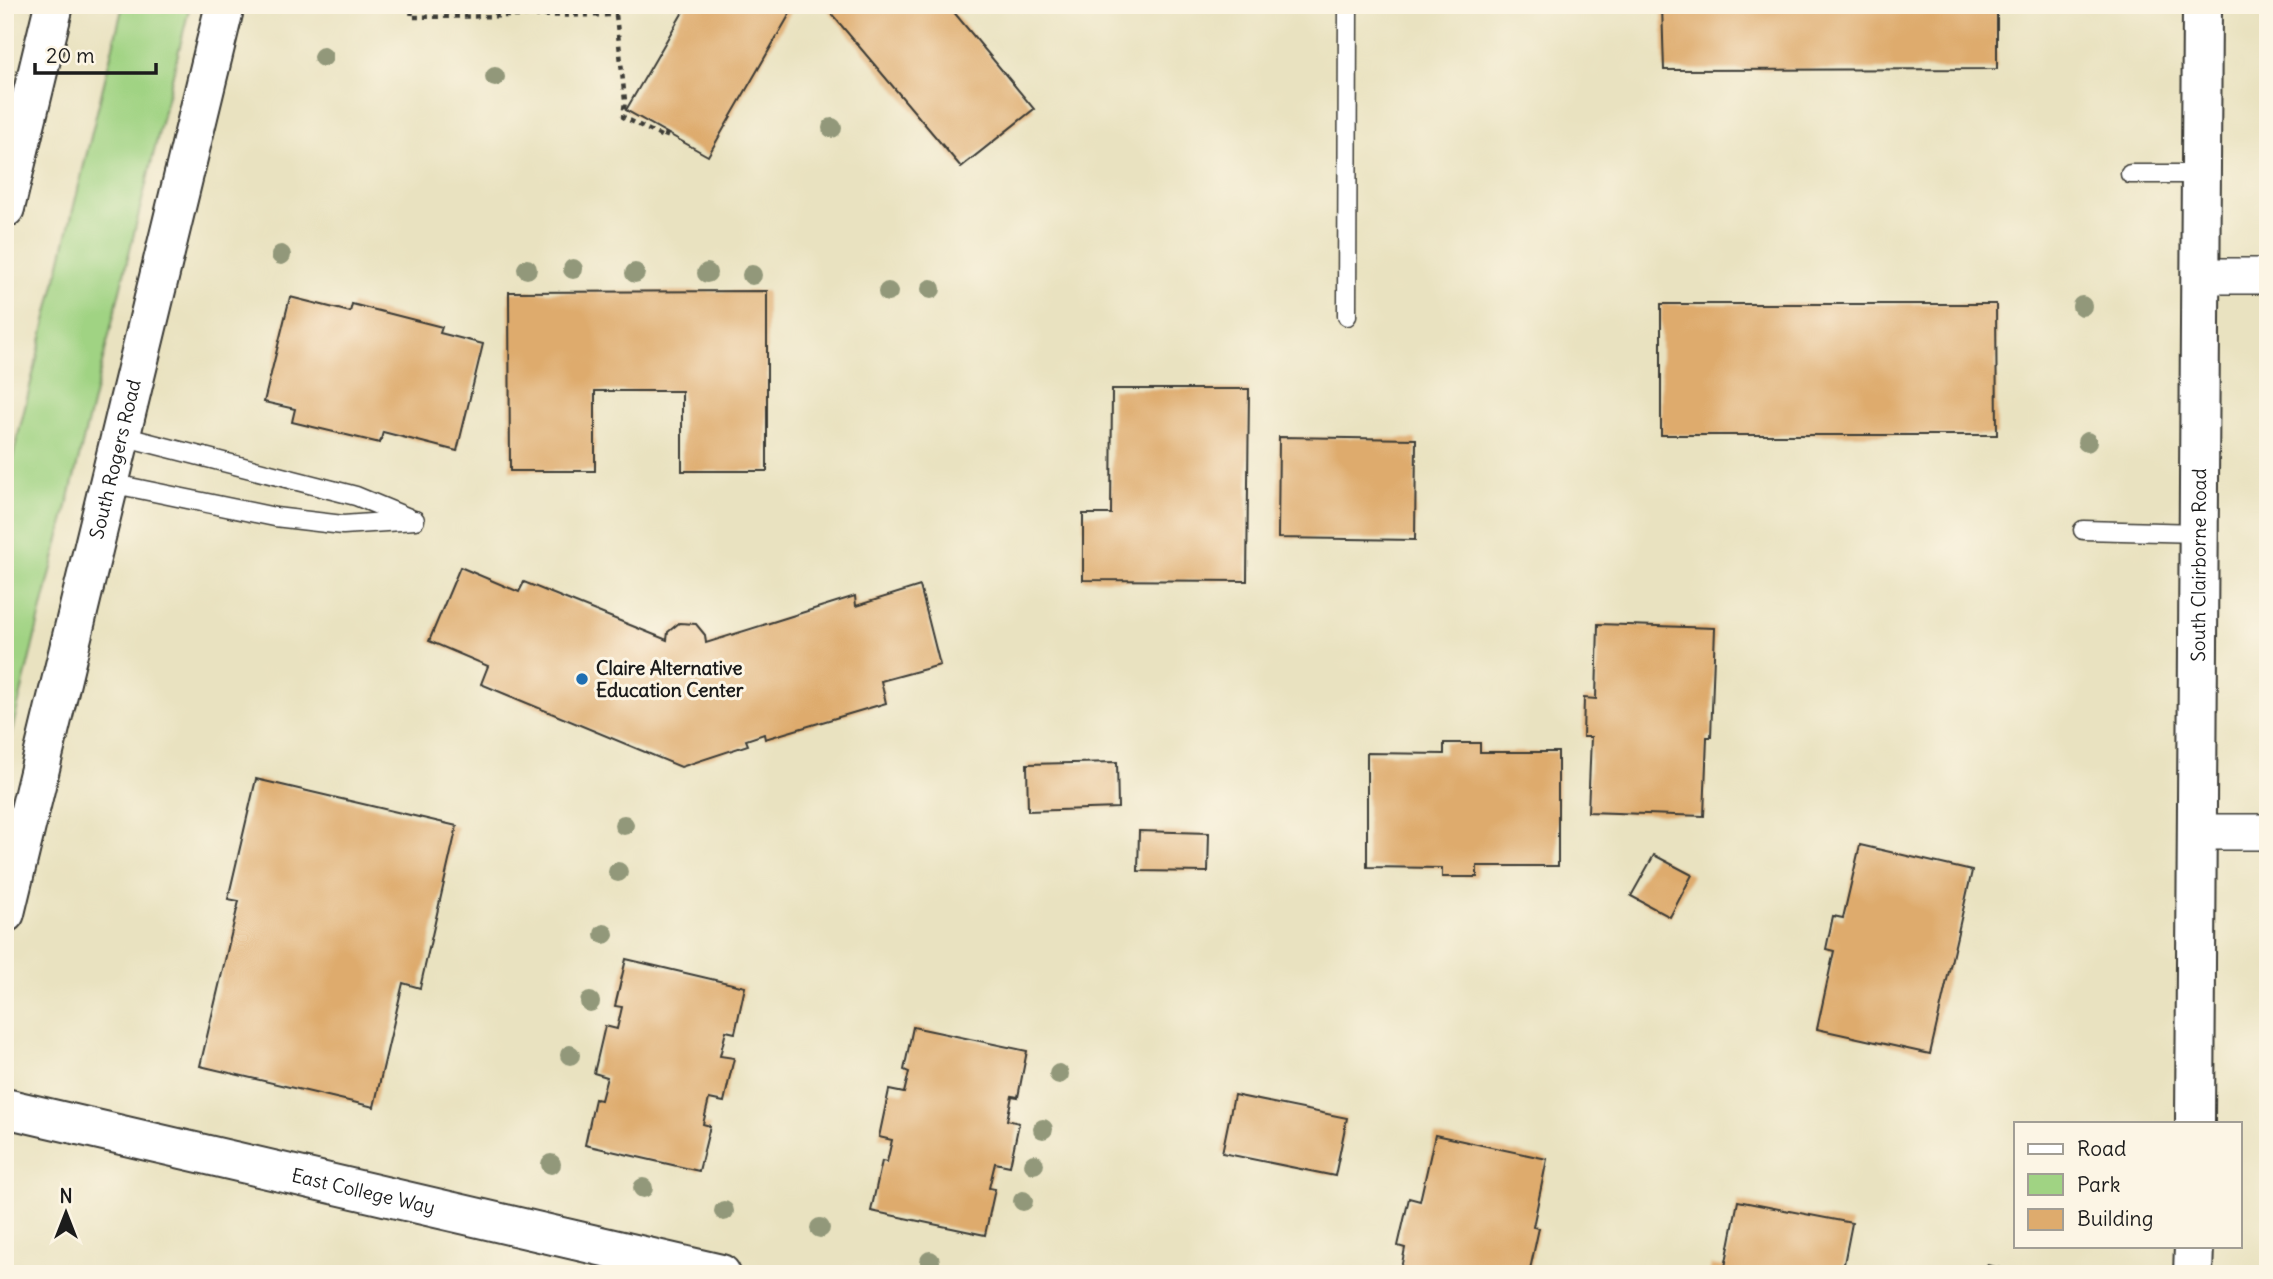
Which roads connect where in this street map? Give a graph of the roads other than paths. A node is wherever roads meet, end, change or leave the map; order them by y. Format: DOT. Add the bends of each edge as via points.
graph roads {
  1 [pos="54,5"];
  2 [pos="225,5"];
  3 [pos="1348,5"];
  4 [pos="2202,5"];
  5 [pos="2130,174"];
  6 [pos="2201,174"];
  7 [pos="5,208"];
  8 [pos="2200,276"];
  9 [pos="2268,276"];
  10 [pos="1347,316"];
  11 [pos="122,436"];
  12 [pos="110,483"];
  13 [pos="2083,530"];
  14 [pos="2199,533"];
  15 [pos="2197,832"];
  16 [pos="2268,832"];
  17 [pos="5,913"];
  18 [pos="5,1108"];
  19 [pos="2195,1122"];
  20 [pos="2194,1248"];
  21 [pos="721,1274"];
  22 [pos="2193,1274"];
  1 -- 7 [label="main road"];
  2 -- 11 [label="main road, South Rogers Road"];
  3 -- 10 [label="lane"];
  4 -- 6 [label="main road, South Clairborne Road"];
  5 -- 6 [label="lane"];
  6 -- 8 [label="main road, South Clairborne Road"];
  8 -- 9 [label="street"];
  8 -- 14 [label="main road, South Clairborne Road"];
  11 -- 12 [label="main road, South Rogers Road"];
  11 -- 12 [label="lane" via="356,496 415,520 344,525"];
  12 -- 17 [label="main road, South Rogers Road"];
  13 -- 14 [label="lane"];
  14 -- 15 [label="main road, South Clairborne Road"];
  15 -- 16 [label="street"];
  15 -- 19 [label="main road, South Clairborne Road"];
  18 -- 21 [label="main road, East College Way"];
  20 -- 22 [label="main road"];
}
